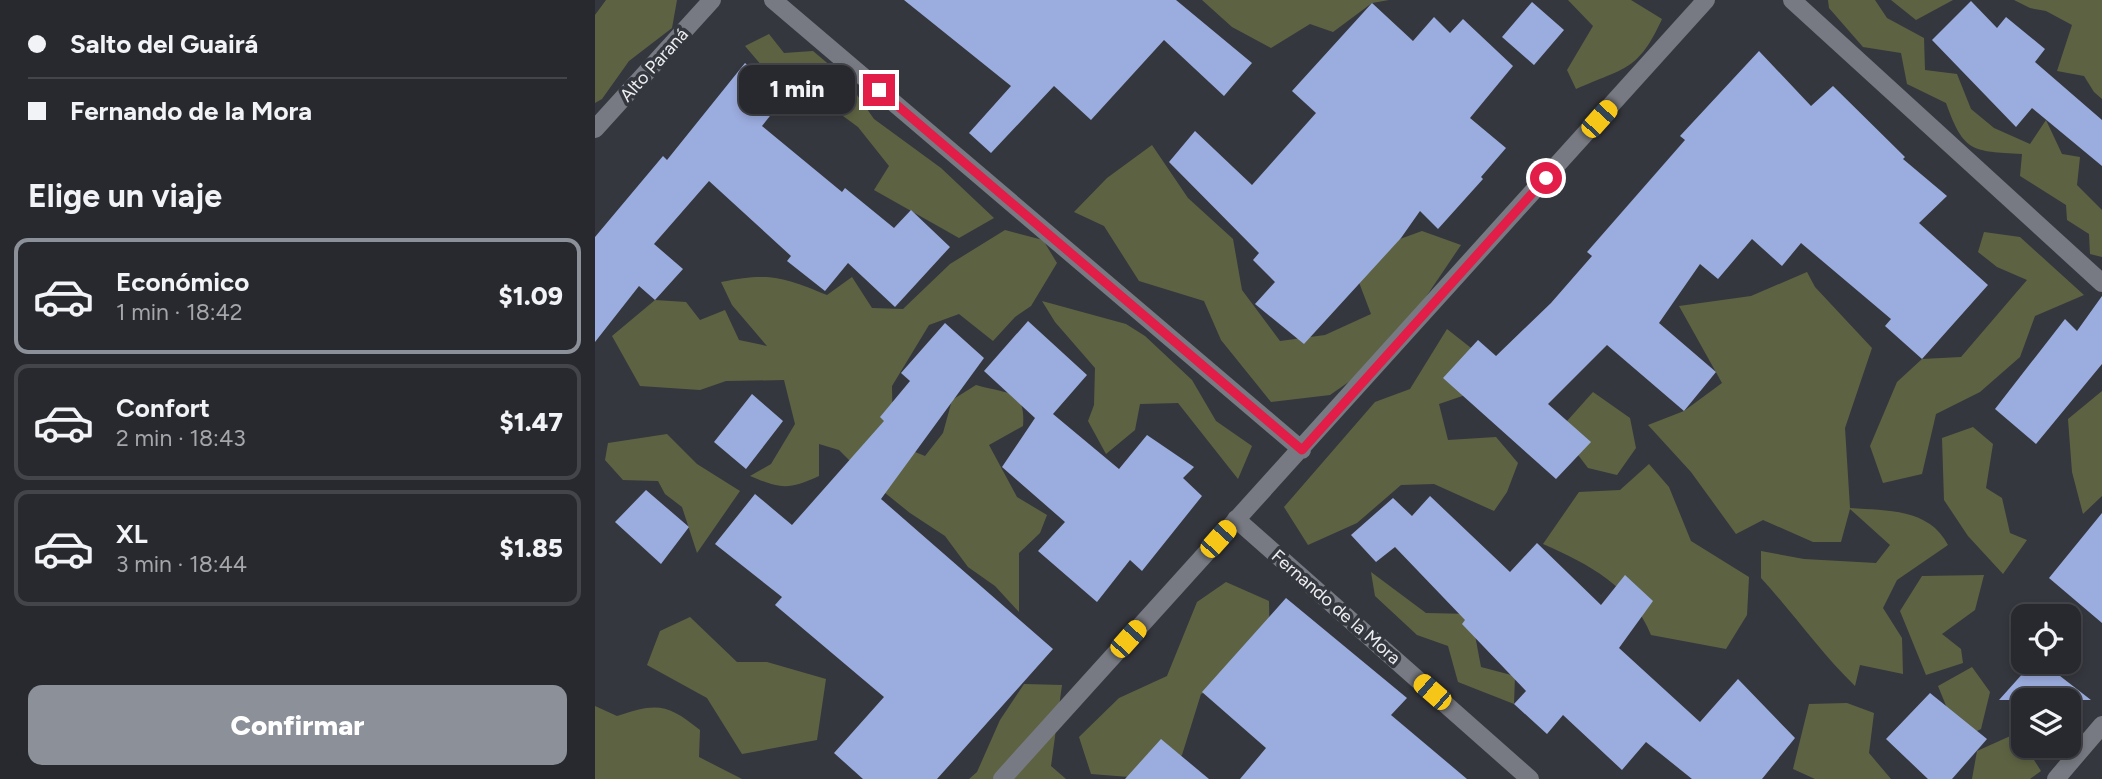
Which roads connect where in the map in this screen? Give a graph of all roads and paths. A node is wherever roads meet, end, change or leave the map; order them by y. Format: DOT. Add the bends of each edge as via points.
graph roads {
  1 [pos="712,0"];
  2 [pos="773,0"];
  3 [pos="1706,0"];
  4 [pos="1792,0"];
  5 [pos="595,129"];
  6 [pos="2102,283"];
  7 [pos="1302,450"];
  8 [pos="1236,519"];
  9 [pos="2102,725"];
  10 [pos="1002,779"];
  11 [pos="1530,779"];
  12 [pos="2056,779"];
  1 -- 5 [label="street, Alto Paraná"];
  2 -- 7 [label="street"];
  3 -- 7 [label="street"];
  4 -- 6 [label="street"];
  7 -- 8 [label="street"];
  8 -- 10 [label="street"];
  8 -- 11 [label="street, Fernando de la Mora"];
  9 -- 12 [label="street"];
}
